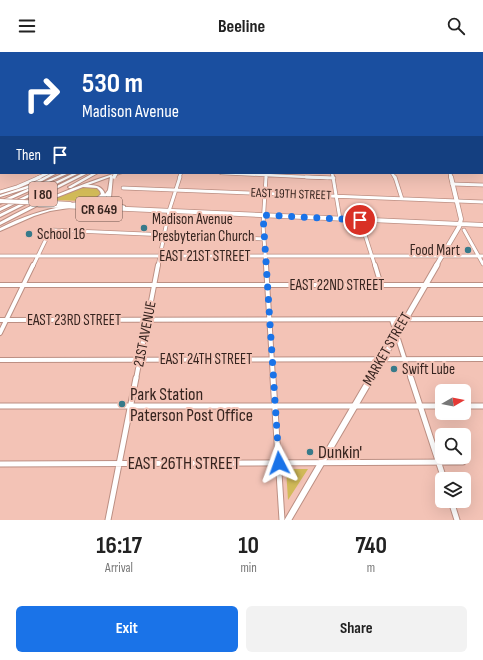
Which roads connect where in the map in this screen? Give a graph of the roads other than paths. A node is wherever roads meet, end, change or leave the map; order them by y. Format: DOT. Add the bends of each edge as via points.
graph roads {
  1 [pos="46,174"];
  2 [pos="53,174"];
  3 [pos="59,174"];
  4 [pos="65,174"];
  5 [pos="75,174"];
  6 [pos="84,174"];
  7 [pos="94,174"];
  8 [pos="117,174"];
  9 [pos="181,174"];
  10 [pos="266,174"];
  11 [pos="332,174"];
  12 [pos="393,174"];
  13 [pos="450,174"];
  14 [pos="113,175"];
  15 [pos="334,178"];
  16 [pos="452,184"];
  17 [pos="483,185"];
  18 [pos="77,187"];
  19 [pos="123,188"];
  20 [pos="176,189"];
  21 [pos="26,191"];
  22 [pos="110,191"];
  23 [pos="0,192"];
  24 [pos="265,193"];
  25 [pos="57,194"];
  26 [pos="0,196"];
  27 [pos="337,196"];
  28 [pos="402,199"];
  29 [pos="456,201"];
  30 [pos="483,202"];
  31 [pos="0,203"];
  32 [pos="98,205"];
  33 [pos="67,206"];
  34 [pos="57,207"];
  35 [pos="124,207"];
  36 [pos="0,210"];
  37 [pos="152,210"];
  38 [pos="169,211"];
  39 [pos="263,215"];
  40 [pos="0,216"];
  41 [pos="340,218"];
  42 [pos="360,220"];
  43 [pos="0,224"];
  44 [pos="460,224"];
  45 [pos="483,225"];
  46 [pos="0,230"];
  47 [pos="464,230"];
  48 [pos="164,234"];
  49 [pos="264,239"];
  50 [pos="0,256"];
  51 [pos="38,256"];
  52 [pos="160,256"];
  53 [pos="266,256"];
  54 [pos="372,256"];
  55 [pos="442,256"];
  56 [pos="478,256"];
  57 [pos="483,256"];
  58 [pos="483,264"];
  59 [pos="0,285"];
  60 [pos="24,285"];
  61 [pos="268,285"];
  62 [pos="381,285"];
  63 [pos="425,285"];
  64 [pos="483,285"];
  65 [pos="155,286"];
  66 [pos="148,319"];
  67 [pos="270,319"];
  68 [pos="483,319"];
  69 [pos="0,320"];
  70 [pos="7,320"];
  71 [pos="392,320"];
  72 [pos="405,320"];
  73 [pos="0,333"];
  74 [pos="397,333"];
  75 [pos="272,359"];
  76 [pos="382,359"];
  77 [pos="405,359"];
  78 [pos="483,359"];
  79 [pos="0,360"];
  80 [pos="140,360"];
  81 [pos="0,406"];
  82 [pos="131,406"];
  83 [pos="275,406"];
  84 [pos="354,406"];
  85 [pos="420,406"];
  86 [pos="435,406"];
  87 [pos="471,406"];
  88 [pos="483,406"];
  89 [pos="435,454"];
  90 [pos="119,463"];
  91 [pos="279,463"];
  92 [pos="321,463"];
  93 [pos="435,463"];
  94 [pos="0,464"];
  95 [pos="453,508"];
  96 [pos="108,520"];
  97 [pos="282,520"];
  98 [pos="288,520"];
  99 [pos="457,520"];
  1 -- 23 [label="street"];
  2 -- 26 [label="highway"];
  3 -- 21 [label="highway"];
  4 -- 21 [label="highway"];
  5 -- 36 [label="highway, I 80"];
  6 -- 40 [label="highway, I 80"];
  7 -- 25 [label="highway"];
  8 -- 18 [label="highway"];
  9 -- 20 [label="street, 21ST AVENUE"];
  10 -- 15 [label="street"];
  10 -- 24 [label="street"];
  11 -- 15 [label="street"];
  12 -- 28 [label="street"];
  13 -- 16 [label="main road"];
  14 -- 22 [label="highway"];
  15 -- 27 [label="street"];
  16 -- 17 [label="street"];
  16 -- 29 [label="main road"];
  18 -- 25 [label="highway"];
  18 -- 33 [label="highway" via="96,187 102,190 102,194 91,202"];
  19 -- 20 [label="street, EAST 19TH STREET"];
  20 -- 24 [label="street, EAST 19TH STREET"];
  20 -- 38 [label="street, 21ST AVENUE"];
  21 -- 31 [label="highway"];
  22 -- 32 [label="highway"];
  22 -- 35 [label="highway" via="110,200"];
  24 -- 27 [label="street, EAST 19TH STREET"];
  24 -- 39 [label="street"];
  25 -- 43 [label="highway"];
  27 -- 28 [label="street, EAST 19TH STREET"];
  27 -- 41 [label="street"];
  28 -- 29 [label="street, EAST 19TH STREET"];
  29 -- 30 [label="street, EAST 19TH STREET"];
  29 -- 44 [label="main road"];
  31 -- 33 [label="main road, CR 649, bridge"];
  31 -- 34 [label="main road, CR 649, bridge"];
  32 -- 33 [label="main road, CR 649"];
  32 -- 34 [label="highway"];
  32 -- 35 [label="main road, CR 649"];
  33 -- 34 [label="main road, CR 649"];
  33 -- 37 [label="main road, CR 649"];
  33 -- 46 [label="highway" via="35,213"];
  35 -- 37 [label="main road, CR 649"];
  37 -- 38 [label="main road, CR 649"];
  38 -- 39 [label="main road, CR 649"];
  38 -- 48 [label="street, 21ST AVENUE"];
  39 -- 41 [label="main road, CR 649"];
  39 -- 49 [label="street"];
  41 -- 42 [label="main road, CR 649"];
  42 -- 44 [label="main road, CR 649"];
  42 -- 54 [label="street"];
  44 -- 45 [label="main road, CR 649"];
  44 -- 55 [label="main road, MARKET STREET"];
  47 -- 56 [label="street"];
  48 -- 49 [label="street"];
  48 -- 51 [label="street" via="52,230"];
  48 -- 52 [label="street, 21ST AVENUE"];
  49 -- 53 [label="street"];
  50 -- 51 [label="street, EAST 21ST STREET"];
  51 -- 52 [label="street, EAST 21ST STREET"];
  51 -- 60 [label="street"];
  52 -- 53 [label="street, EAST 21ST STREET"];
  52 -- 65 [label="street, 21ST AVENUE"];
  53 -- 54 [label="street, EAST 21ST STREET"];
  53 -- 61 [label="street"];
  54 -- 55 [label="street, EAST 21ST STREET"];
  54 -- 62 [label="street"];
  55 -- 56 [label="street, EAST 21ST STREET"];
  55 -- 63 [label="main road, MARKET STREET"];
  56 -- 57 [label="street, EAST 21ST STREET"];
  56 -- 58 [label="street"];
  59 -- 60 [label="street, EAST 22ND STREET"];
  60 -- 65 [label="street, EAST 22ND STREET"];
  60 -- 70 [label="street"];
  61 -- 62 [label="street, EAST 22ND STREET"];
  61 -- 65 [label="street, EAST 22ND STREET"];
  61 -- 67 [label="street"];
  62 -- 63 [label="street, EAST 22ND STREET"];
  63 -- 64 [label="street, EAST 22ND STREET"];
  63 -- 72 [label="main road, MARKET STREET"];
  65 -- 66 [label="street, 21ST AVENUE"];
  66 -- 67 [label="street, EAST 23RD STREET"];
  66 -- 70 [label="street, EAST 23RD STREET"];
  66 -- 80 [label="street, 21ST AVENUE"];
  67 -- 71 [label="street, EAST 23RD STREET"];
  67 -- 75 [label="street"];
  68 -- 72 [label="street, EAST 23RD STREET"];
  69 -- 70 [label="street, EAST 23RD STREET"];
  70 -- 73 [label="street"];
  71 -- 72 [label="street, EAST 23RD STREET"];
  71 -- 74 [label="street"];
  72 -- 74 [label="main road, MARKET STREET"];
  74 -- 76 [label="main road, MARKET STREET"];
  74 -- 77 [label="street"];
  75 -- 76 [label="street, EAST 24TH STREET"];
  75 -- 80 [label="street, EAST 24TH STREET"];
  75 -- 83 [label="street"];
  76 -- 77 [label="street, EAST 24TH STREET"];
  76 -- 84 [label="main road, MARKET STREET"];
  77 -- 78 [label="street, EAST 24TH STREET"];
  77 -- 85 [label="street"];
  79 -- 80 [label="street, EAST 24TH STREET"];
  80 -- 82 [label="street, 21ST AVENUE"];
  81 -- 82 [label="street"];
  82 -- 83 [label="street"];
  82 -- 90 [label="street, 21ST AVENUE"];
  83 -- 84 [label="street"];
  83 -- 91 [label="street"];
  84 -- 85 [label="street"];
  84 -- 92 [label="main road, MARKET STREET"];
  85 -- 86 [label="street"];
  85 -- 89 [label="street"];
  87 -- 88 [label="street"];
  90 -- 91 [label="street, EAST 26TH STREET"];
  90 -- 94 [label="street, EAST 26TH STREET"];
  90 -- 96 [label="street, 21ST AVENUE"];
  91 -- 92 [label="street, EAST 26TH STREET"];
  91 -- 97 [label="street"];
  92 -- 93 [label="street, EAST 26TH STREET"];
  92 -- 98 [label="main road, MARKET STREET"];
  95 -- 99 [label="street"];
}
